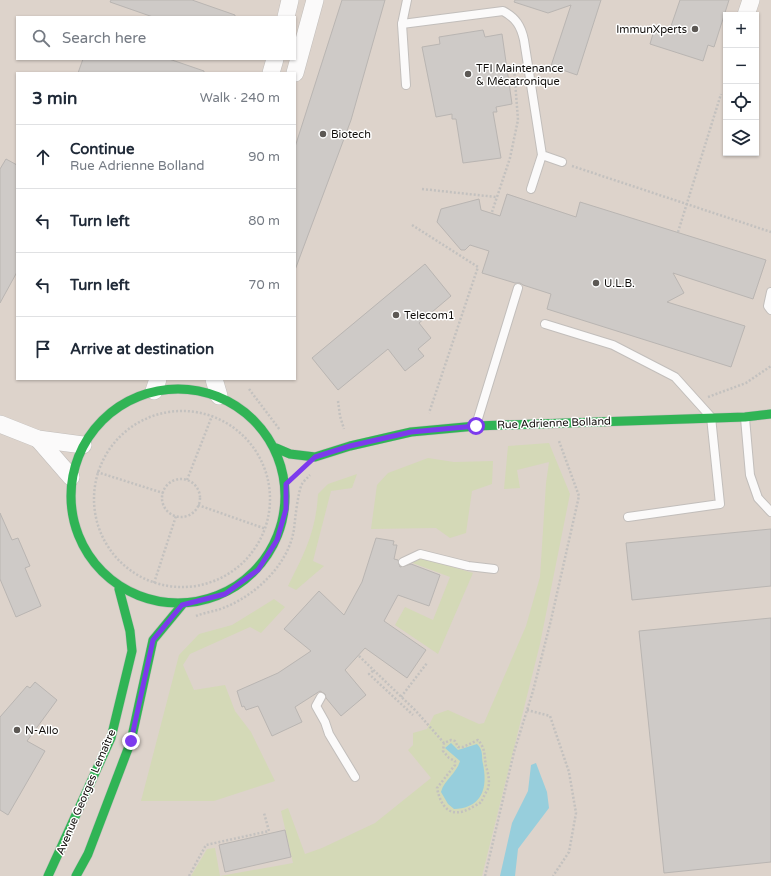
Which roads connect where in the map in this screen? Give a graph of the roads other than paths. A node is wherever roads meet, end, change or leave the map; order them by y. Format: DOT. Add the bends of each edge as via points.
graph roads {
  1 [pos="290,0"];
  2 [pos="315,0"];
  3 [pos="407,0"];
  4 [pos="751,0"];
  5 [pos="747,12"];
  6 [pos="286,16"];
  7 [pos="402,24"];
  8 [pos="275,60"];
  9 [pos="271,72"];
  10 [pos="295,72"];
  11 [pos="406,85"];
  12 [pos="542,156"];
  13 [pos="562,162"];
  14 [pos="531,189"];
  15 [pos="518,288"];
  16 [pos="771,292"];
  17 [pos="771,310"];
  18 [pos="545,324"];
  19 [pos="214,380"];
  20 [pos="156,385"];
  21 [pos="219,396"];
  22 [pos="771,414"];
  23 [pos="711,417"];
  24 [pos="745,417"];
  25 [pos="0,424"];
  26 [pos="476,426"];
  27 [pos="38,439"];
  28 [pos="83,445"];
  29 [pos="276,448"];
  30 [pos="315,457"];
  31 [pos="308,469"];
  32 [pos="71,477"];
  33 [pos="771,512"];
  34 [pos="628,516"];
  35 [pos="403,562"];
  36 [pos="494,569"];
  37 [pos="120,589"];
  38 [pos="182,605"];
  39 [pos="321,697"];
  40 [pos="355,777"];
  41 [pos="48,876"];
  42 [pos="76,876"];
  1 -- 6 [label="street"];
  2 -- 10 [label="street"];
  3 -- 7 [label="lane"];
  4 -- 5 [label="street"];
  7 -- 11 [label="lane"];
  7 -- 12 [label="lane" via="503,11 512,16 521,28"];
  8 -- 9 [label="street"];
  12 -- 13 [label="lane"];
  12 -- 14 [label="lane"];
  15 -- 26 [label="lane"];
  16 -- 17 [label="lane" via="768,306"];
  18 -- 23 [label="lane" via="613,345 676,377"];
  19 -- 21 [label="street"];
  20 -- 21 [label="street" via="188,388"];
  20 -- 28 [label="street" via="108,414"];
  21 -- 29 [label="street" via="233,402 255,419"];
  22 -- 24 [label="street, Rue Adrienne Bolland"];
  23 -- 24 [label="street, Rue Adrienne Bolland"];
  23 -- 26 [label="street, Rue Adrienne Bolland"];
  23 -- 34 [label="lane" via="720,504"];
  24 -- 33 [label="lane" via="750,475 758,498"];
  25 -- 27 [label="street"];
  26 -- 30 [label="street, Rue Adrienne Bolland" via="411,432"];
  27 -- 28 [label="street"];
  27 -- 32 [label="street"];
  28 -- 32 [label="street"];
  29 -- 30 [label="street, Rue Adrienne Bolland" via="290,454"];
  29 -- 38 [label="street" via="289,482 286,509 277,540 258,570 225,594"];
  30 -- 31 [label="street, Rue Adrienne Bolland"];
  32 -- 37 [label="street" via="72,519 81,544 111,582"];
  35 -- 36 [label="lane" via="420,554 468,566"];
  37 -- 38 [label="street"];
  37 -- 41 [label="street, Avenue Georges Lemaître" via="132,651 111,738"];
  38 -- 42 [label="street, Avenue Georges Lemaître" via="153,640 131,741 88,854"];
  39 -- 40 [label="lane" via="316,706 328,734"];
}
